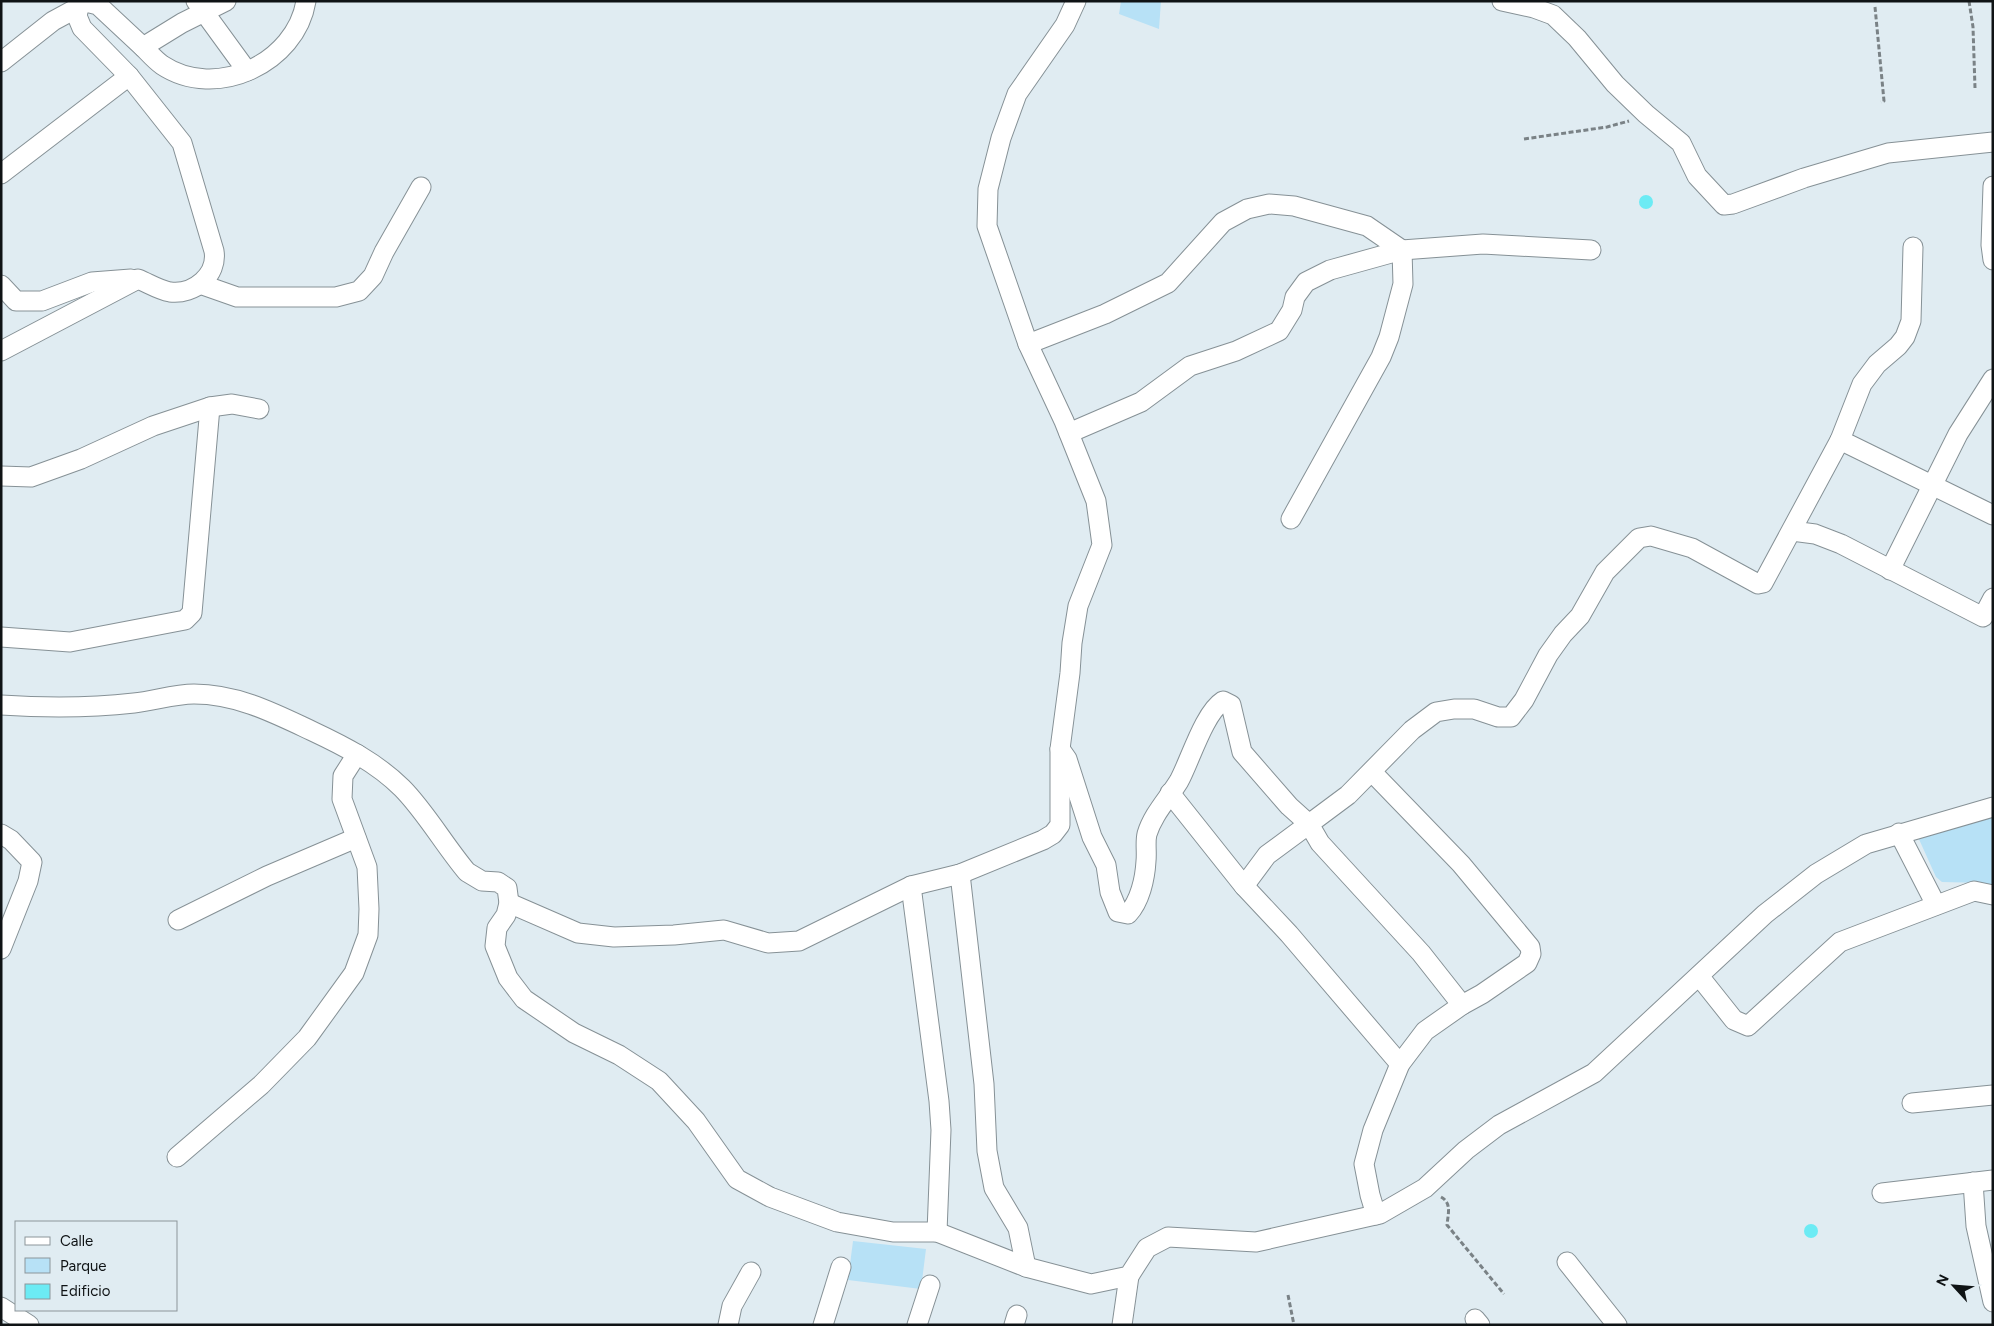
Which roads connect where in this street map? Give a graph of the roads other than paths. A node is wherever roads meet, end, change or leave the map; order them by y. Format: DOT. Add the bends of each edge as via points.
graph roads {
  1 [pos="226,1"];
  2 [pos="306,1"];
  3 [pos="1076,1"];
  4 [pos="1502,1"];
  5 [pos="80,4"];
  6 [pos="200,7"];
  7 [pos="143,47"];
  8 [pos="1,62"];
  9 [pos="247,71"];
  10 [pos="128,76"];
  11 [pos="1992,142"];
  12 [pos="1993,152"];
  13 [pos="1,174"];
  14 [pos="1993,186"];
  15 [pos="421,187"];
  16 [pos="1913,247"];
  17 [pos="1402,250"];
  18 [pos="1591,250"];
  19 [pos="1993,260"];
  20 [pos="138,279"];
  21 [pos="200,284"];
  22 [pos="1,285"];
  23 [pos="1028,344"];
  24 [pos="1,350"];
  25 [pos="1993,379"];
  26 [pos="210,407"];
  27 [pos="259,409"];
  28 [pos="1069,433"];
  29 [pos="1840,440"];
  30 [pos="1,476"];
  31 [pos="1932,486"];
  32 [pos="1993,515"];
  33 [pos="1291,519"];
  34 [pos="1792,531"];
  35 [pos="1890,570"];
  36 [pos="1993,598"];
  37 [pos="1,637"];
  38 [pos="1,705"];
  39 [pos="1060,749"];
  40 [pos="357,754"];
  41 [pos="1372,772"];
  42 [pos="1170,794"];
  43 [pos="1993,807"];
  44 [pos="1309,824"];
  45 [pos="1899,833"];
  46 [pos="1,834"];
  47 [pos="356,838"];
  48 [pos="960,874"];
  49 [pos="911,886"];
  50 [pos="1244,886"];
  51 [pos="1993,895"];
  52 [pos="509,903"];
  53 [pos="1936,904"];
  54 [pos="178,920"];
  55 [pos="1,949"];
  56 [pos="1699,976"];
  57 [pos="1462,1005"];
  58 [pos="1400,1064"];
  59 [pos="1993,1095"];
  60 [pos="1912,1103"];
  61 [pos="177,1157"];
  62 [pos="1993,1180"];
  63 [pos="1973,1182"];
  64 [pos="1882,1193"];
  65 [pos="1376,1215"];
  66 [pos="937,1232"];
  67 [pos="1567,1262"];
  68 [pos="841,1267"];
  69 [pos="1026,1267"];
  70 [pos="751,1272"];
  71 [pos="1129,1276"];
  72 [pos="930,1285"];
  73 [pos="1993,1302"];
  74 [pos="1,1307"];
  75 [pos="29,1325"];
  76 [pos="728,1325"];
  77 [pos="824,1325"];
  78 [pos="917,1325"];
  79 [pos="1122,1325"];
  80 [pos="1616,1325"];
  1 -- 6 [label="street"];
  2 -- 9 [label="street" via="297,28 287,43 262,64"];
  3 -- 23 [label="street" via="1065,26 1018,94 1001,138 988,189 987,226"];
  4 -- 11 [label="street" via="1553,15 1615,84 1682,143 1697,176 1722,204 1728,206 1804,178 1888,153"];
  5 -- 7 [label="street" via="90,2 98,5"];
  5 -- 8 [label="street"];
  5 -- 10 [label="street" via="79,25"];
  6 -- 7 [label="street"];
  6 -- 9 [label="street"];
  7 -- 9 [label="street" via="162,65 198,78 223,78"];
  10 -- 13 [label="street"];
  10 -- 21 [label="street" via="182,143 215,257 212,270"];
  11 -- 12 [label="street"];
  14 -- 19 [label="street"];
  15 -- 21 [label="street" via="373,276 359,291 336,298 237,297"];
  16 -- 29 [label="street" via="1911,321 1905,337 1862,384"];
  17 -- 18 [label="street" via="1483,244"];
  17 -- 23 [label="street" via="1358,223 1294,206 1269,204 1223,222 1168,282 1105,314"];
  17 -- 28 [label="street" via="1330,270 1306,282 1279,331 1236,351 1190,366 1141,402"];
  17 -- 33 [label="street" via="1403,284 1381,357"];
  20 -- 21 [label="street" via="168,292 184,291"];
  20 -- 22 [label="street" via="92,282 42,301 16,302"];
  20 -- 24 [label="street"];
  23 -- 28 [label="street"];
  25 -- 31 [label="street" via="1958,434"];
  26 -- 27 [label="street" via="232,404"];
  26 -- 30 [label="street" via="153,426 31,478"];
  26 -- 37 [label="street" via="190,617 70,642"];
  28 -- 39 [label="street" via="1096,501 1102,545 1078,606"];
  29 -- 31 [label="street"];
  29 -- 34 [label="street"];
  31 -- 32 [label="street"];
  31 -- 35 [label="street"];
  34 -- 35 [label="street" via="1815,534 1841,544"];
  34 -- 41 [label="street" via="1766,581 1758,584 1692,548 1652,536 1639,538 1605,572 1580,616 1548,655 1511,717 1454,708 1436,712 1412,730"];
  35 -- 36 [label="street" via="1983,617"];
  38 -- 40 [label="street" via="97,707 186,694 218,695 262,708"];
  39 -- 42 [label="street" via="1068,759 1092,837 1106,865 1110,892 1118,912 1128,914 1134,908 1141,891 1147,835"];
  39 -- 48 [label="street" via="1060,825 1053,834"];
  40 -- 47 [label="street" via="343,776 342,799"];
  40 -- 52 [label="street" via="403,789 467,872 482,881 503,884"];
  41 -- 44 [label="street"];
  41 -- 57 [label="street" via="1461,864 1530,947 1527,963"];
  42 -- 44 [label="street" via="1204,726 1223,701 1231,705 1242,752"];
  42 -- 50 [label="street"];
  43 -- 45 [label="street"];
  44 -- 50 [label="street" via="1267,855"];
  44 -- 57 [label="street" via="1320,843 1422,953"];
  45 -- 53 [label="street"];
  45 -- 56 [label="street" via="1866,844 1816,874 1765,914"];
  46 -- 55 [label="street" via="32,862 28,882"];
  47 -- 54 [label="street" via="267,876"];
  47 -- 61 [label="street" via="368,866 370,909 368,935 354,973 307,1038 261,1086"];
  48 -- 49 [label="street"];
  48 -- 69 [label="street" via="984,1084 987,1151 994,1188 1018,1228"];
  49 -- 52 [label="street" via="799,941 768,943 724,930 614,937 578,932"];
  49 -- 66 [label="street" via="939,1101"];
  50 -- 58 [label="street"];
  51 -- 53 [label="street" via="1974,890"];
  52 -- 66 [label="street" via="497,928 495,946 508,978 524,999 574,1033 619,1055 659,1081 696,1122 737,1179 770,1197 837,1222 893,1232"];
  53 -- 56 [label="street" via="1840,942 1748,1026 1734,1020"];
  56 -- 65 [label="street" via="1594,1073 1499,1125 1425,1188"];
  57 -- 58 [label="street" via="1425,1031"];
  58 -- 65 [label="street" via="1364,1164"];
  59 -- 60 [label="street"];
  62 -- 63 [label="street"];
  63 -- 64 [label="street"];
  63 -- 73 [label="street" via="1976,1226"];
  65 -- 71 [label="street" via="1256,1242 1168,1237 1147,1248"];
  66 -- 69 [label="street"];
  67 -- 80 [label="street"];
  68 -- 77 [label="street"];
  69 -- 71 [label="street" via="1091,1284"];
  70 -- 76 [label="street" via="732,1306"];
  71 -- 79 [label="street"];
  72 -- 78 [label="street"];
  74 -- 75 [label="street"];
}
